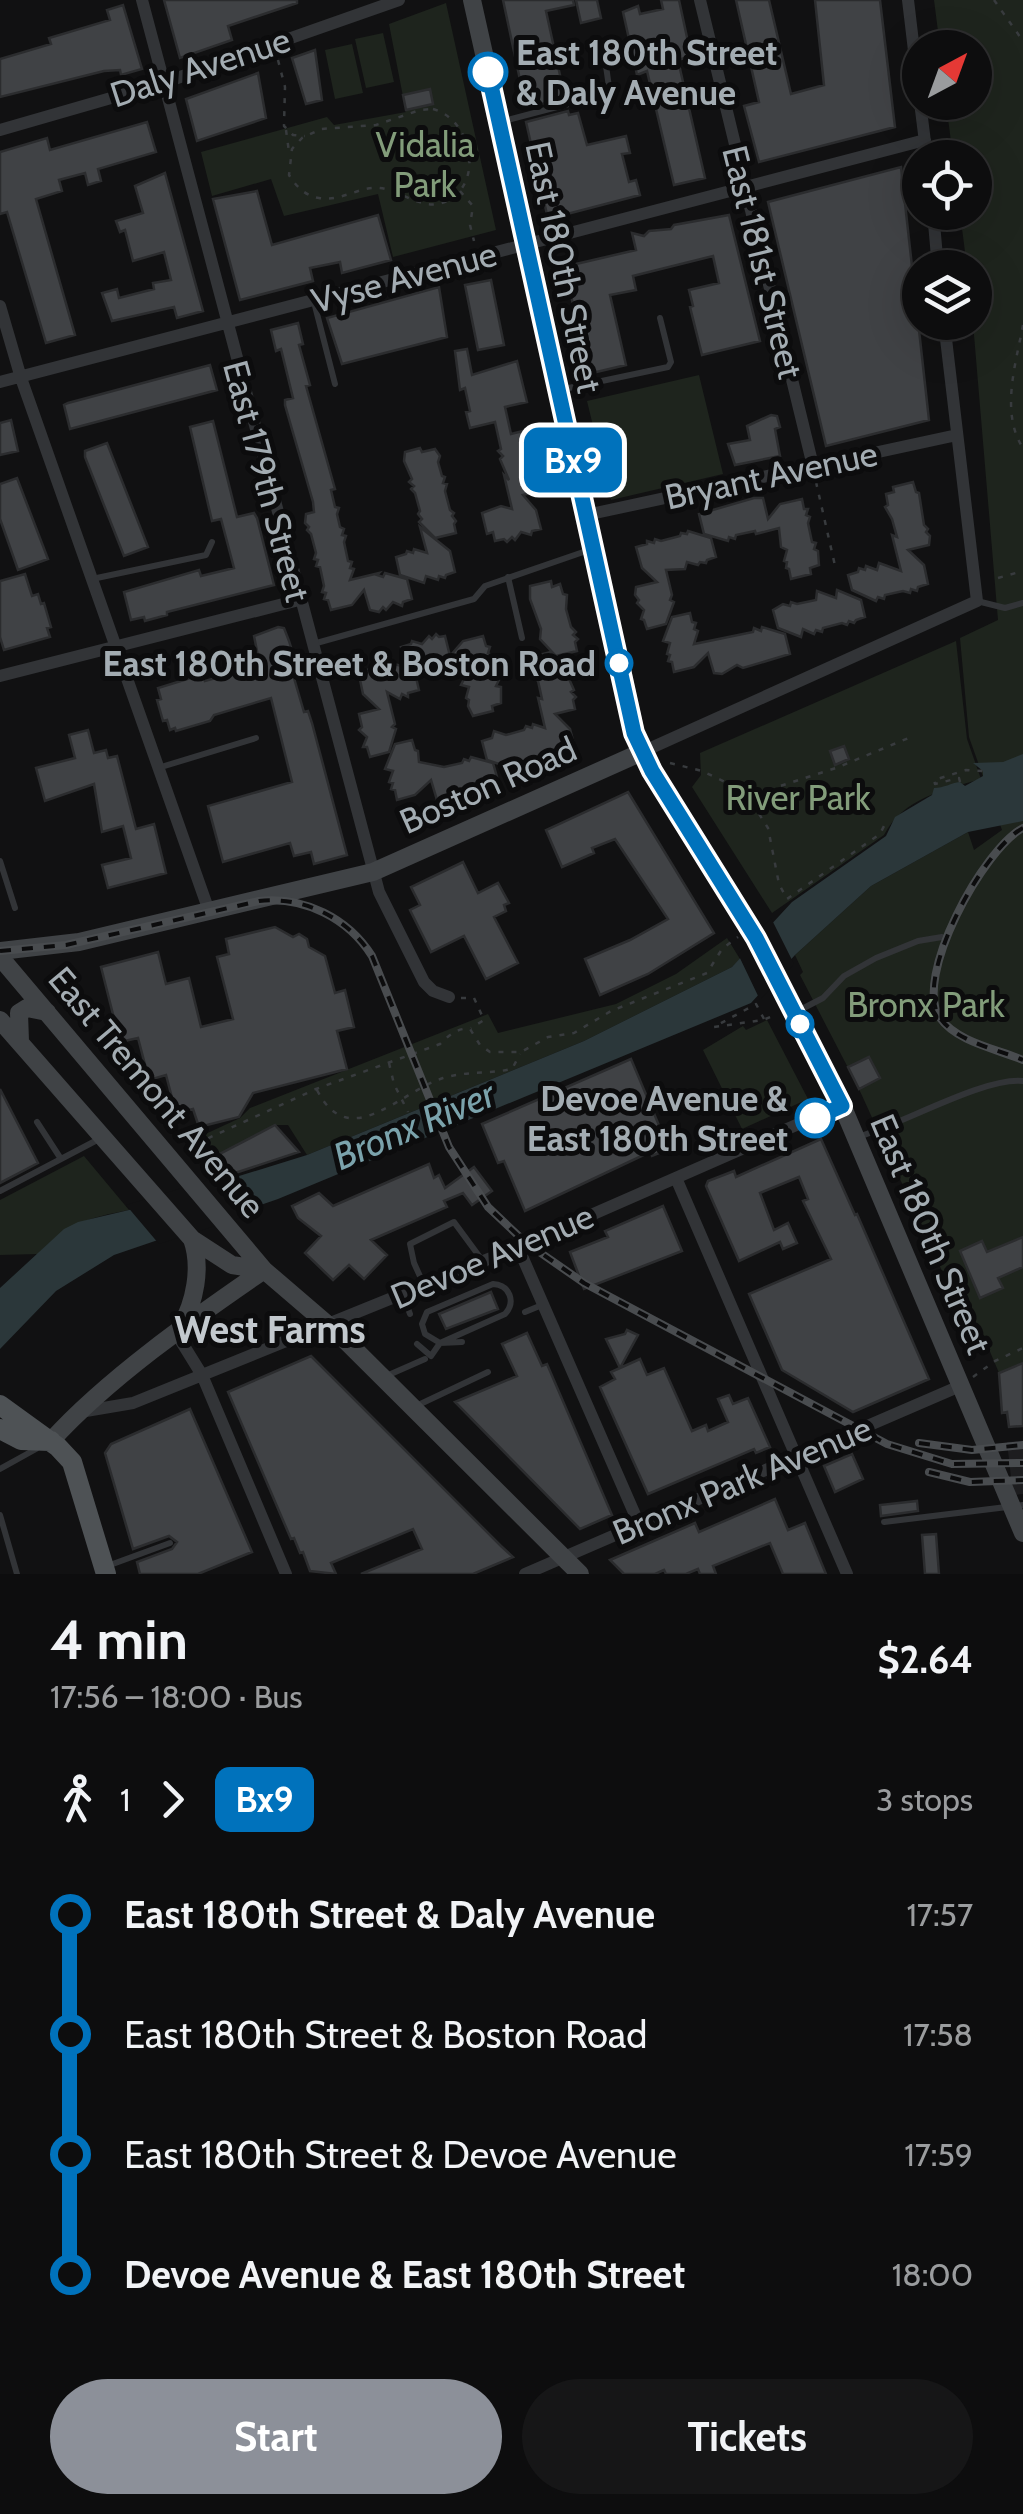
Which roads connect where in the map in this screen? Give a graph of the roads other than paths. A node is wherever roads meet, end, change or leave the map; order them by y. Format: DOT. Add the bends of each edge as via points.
graph roads {
  1 [pos="142,0"];
  2 [pos="399,0"];
  3 [pos="472,0"];
  4 [pos="700,0"];
  5 [pos="908,0"];
  6 [pos="912,30"];
  7 [pos="604,52"];
  8 [pos="163,83"];
  9 [pos="922,120"];
  10 [pos="499,122"];
  11 [pos="0,130"];
  12 [pos="925,140"];
  13 [pos="902,146"];
  14 [pos="745,188"];
  15 [pos="526,245"];
  16 [pos="314,300"];
  17 [pos="0,306"];
  18 [pos="660,318"];
  19 [pos="226,324"];
  20 [pos="946,340"];
  21 [pos="21,378"];
  22 [pos="0,382"];
  23 [pos="335,384"];
  24 [pos="558,390"];
  25 [pos="956,435"];
  26 [pos="813,466"];
  27 [pos="586,514"];
  28 [pos="212,542"];
  29 [pos="593,548"];
  30 [pos="508,577"];
  31 [pos="90,580"];
  32 [pos="298,600"];
  33 [pos="977,600"];
  34 [pos="1023,603"];
  35 [pos="522,638"];
  36 [pos="310,644"];
  37 [pos="114,647"];
  38 [pos="0,676"];
  39 [pos="256,738"];
  40 [pos="642,752"];
  41 [pos="156,769"];
  42 [pos="0,861"];
  43 [pos="373,872"];
  44 [pos="15,908"];
  45 [pos="209,911"];
  46 [pos="942,937"];
  47 [pos="0,954"];
  48 [pos="449,998"];
  49 [pos="47,1012"];
  50 [pos="795,1013"];
  51 [pos="0,1020"];
  52 [pos="21,1044"];
  53 [pos="1023,1080"];
  54 [pos="842,1106"];
  55 [pos="38,1122"];
  56 [pos="102,1137"];
  57 [pos="856,1138"];
  58 [pos="61,1159"];
  59 [pos="676,1178"];
  60 [pos="0,1192"];
  61 [pos="192,1239"];
  62 [pos="518,1247"];
  63 [pos="483,1261"];
  64 [pos="264,1270"];
  65 [pos="424,1286"];
  66 [pos="402,1294"];
  67 [pos="543,1304"];
  68 [pos="525,1312"];
  69 [pos="410,1314"];
  70 [pos="326,1323"];
  71 [pos="176,1333"];
  72 [pos="462,1342"];
  73 [pos="440,1343"];
  74 [pos="417,1344"];
  75 [pos="425,1359"];
  76 [pos="488,1372"];
  77 [pos="202,1375"];
  78 [pos="383,1378"];
  79 [pos="960,1386"];
  80 [pos="0,1405"];
  81 [pos="413,1408"];
  82 [pos="80,1412"];
  83 [pos="0,1429"];
  84 [pos="51,1441"];
  85 [pos="797,1458"];
  86 [pos="0,1470"];
  87 [pos="1017,1506"];
  88 [pos="0,1515"];
  89 [pos="884,1522"];
  90 [pos="639,1524"];
  91 [pos="1023,1532"];
  92 [pos="170,1543"];
  93 [pos="564,1557"];
  94 [pos="105,1571"];
  95 [pos="17,1574"];
  96 [pos="286,1574"];
  97 [pos="525,1574"];
  98 [pos="580,1574"];
  99 [pos="847,1574"];
  1 -- 8 [label="street, East 179th Street"];
  2 -- 8 [label="street, Daly Avenue"];
  3 -- 10 [label="main road, East 180th Street"];
  4 -- 14 [label="street, East 181st Street"];
  5 -- 6 [label="street"];
  7 -- 10 [label="lane" via="609,88 603,95"];
  8 -- 11 [label="street, Daly Avenue"];
  8 -- 19 [label="street, East 179th Street"];
  9 -- 12 [label="street"];
  10 -- 15 [label="main road, East 180th Street"];
  13 -- 14 [label="street, Vyse Avenue"];
  14 -- 15 [label="street, Vyse Avenue"];
  14 -- 26 [label="street, East 181st Street"];
  15 -- 16 [label="street, Vyse Avenue"];
  15 -- 24 [label="main road, East 180th Street"];
  16 -- 19 [label="street, Vyse Avenue"];
  16 -- 23 [label="lane"];
  17 -- 21 [label="street"];
  18 -- 24 [label="lane" via="668,368"];
  19 -- 21 [label="street, Vyse Avenue"];
  19 -- 32 [label="street, East 179th Street"];
  20 -- 25 [label="street"];
  21 -- 22 [label="street, Vyse Avenue"];
  21 -- 31 [label="street"];
  24 -- 27 [label="main road, East 180th Street"];
  25 -- 26 [label="street, Bryant Avenue"];
  25 -- 33 [label="street"];
  26 -- 27 [label="street, Bryant Avenue"];
  27 -- 29 [label="main road, East 180th Street"];
  28 -- 31 [label="lane" via="206,555"];
  29 -- 30 [label="lane"];
  29 -- 40 [label="main road, East 180th Street"];
  30 -- 35 [label="lane"];
  30 -- 36 [label="lane" via="485,586 474,600"];
  31 -- 37 [label="street"];
  32 -- 36 [label="street, East 179th Street"];
  32 -- 37 [label="street"];
  33 -- 34 [label="lane" via="1005,608"];
  33 -- 40 [label="street, Boston Road"];
  36 -- 43 [label="street, East 179th Street"];
  37 -- 38 [label="street"];
  37 -- 41 [label="street"];
  39 -- 41 [label="lane"];
  40 -- 43 [label="main road, Boston Road"];
  40 -- 50 [label="main road, East 180th Street"];
  41 -- 45 [label="street"];
  42 -- 44 [label="lane"];
  43 -- 45 [label="main road, Boston Road"];
  43 -- 48 [label="street, East 179th Street" via="424,982"];
  45 -- 47 [label="main road, Boston Road"];
  46 -- 50 [label="lane" via="876,958"];
  47 -- 49 [label="main road, East Tremont Avenue"];
  49 -- 52 [label="main road" via="19,1013"];
  49 -- 64 [label="main road, East Tremont Avenue"];
  50 -- 54 [label="main road, East 180th Street"];
  51 -- 52 [label="main road, East Tremont Avenue"];
  52 -- 56 [label="main road, East Tremont Avenue"];
  53 -- 57 [label="lane" via="988,1086"];
  54 -- 57 [label="main road, East 180th Street"];
  54 -- 59 [label="street, Devoe Avenue"];
  55 -- 58 [label="lane"];
  56 -- 58 [label="lane"];
  56 -- 61 [label="main road, East Tremont Avenue"];
  57 -- 79 [label="main road, East 180th Street"];
  58 -- 60 [label="lane"];
  59 -- 62 [label="street, Devoe Avenue"];
  59 -- 85 [label="street"];
  61 -- 64 [label="main road, East Tremont Avenue" via="232,1265"];
  61 -- 71 [label="main road" via="194,1289"];
  62 -- 63 [label="street, Devoe Avenue"];
  62 -- 67 [label="street"];
  63 -- 65 [label="street, Devoe Avenue"];
  63 -- 65 [label="lane" via="454,1222 410,1244"];
  64 -- 70 [label="main road, East Tremont Avenue"];
  64 -- 71 [label="main road"];
  65 -- 66 [label="street, Devoe Avenue"];
  66 -- 69 [label="lane"];
  66 -- 70 [label="street, Devoe Avenue"];
  67 -- 68 [label="lane"];
  67 -- 90 [label="street"];
  70 -- 77 [label="street, Devoe Avenue"];
  70 -- 78 [label="main road, East Tremont Avenue"];
  71 -- 77 [label="street"];
  71 -- 82 [label="main road"];
  72 -- 73 [label="lane"];
  73 -- 73 [label="lane" via="505,1314 508,1290 493,1284 427,1312 424,1332"];
  73 -- 74 [label="lane" via="431,1356"];
  75 -- 78 [label="lane"];
  76 -- 81 [label="lane"];
  77 -- 82 [label="street, Devoe Avenue" via="133,1403"];
  77 -- 96 [label="street"];
  78 -- 81 [label="main road, East Tremont Avenue"];
  79 -- 85 [label="street, Bronx Park Avenue"];
  79 -- 87 [label="main road, East 180th Street"];
  80 -- 84 [label="main road"];
  81 -- 93 [label="main road, East Tremont Avenue"];
  82 -- 84 [label="main road"];
  83 -- 84 [label="main road" via="21,1440"];
  84 -- 86 [label="lane"];
  84 -- 94 [label="main road" via="75,1468"];
  85 -- 90 [label="street, Bronx Park Avenue"];
  85 -- 99 [label="street"];
  87 -- 89 [label="lane"];
  87 -- 91 [label="main road, East 180th Street"];
  88 -- 95 [label="lane"];
  90 -- 93 [label="street, Bronx Park Avenue"];
  92 -- 94 [label="lane"];
  93 -- 97 [label="street, Bronx Park Avenue"];
  93 -- 98 [label="main road, East Tremont Avenue"];
}
